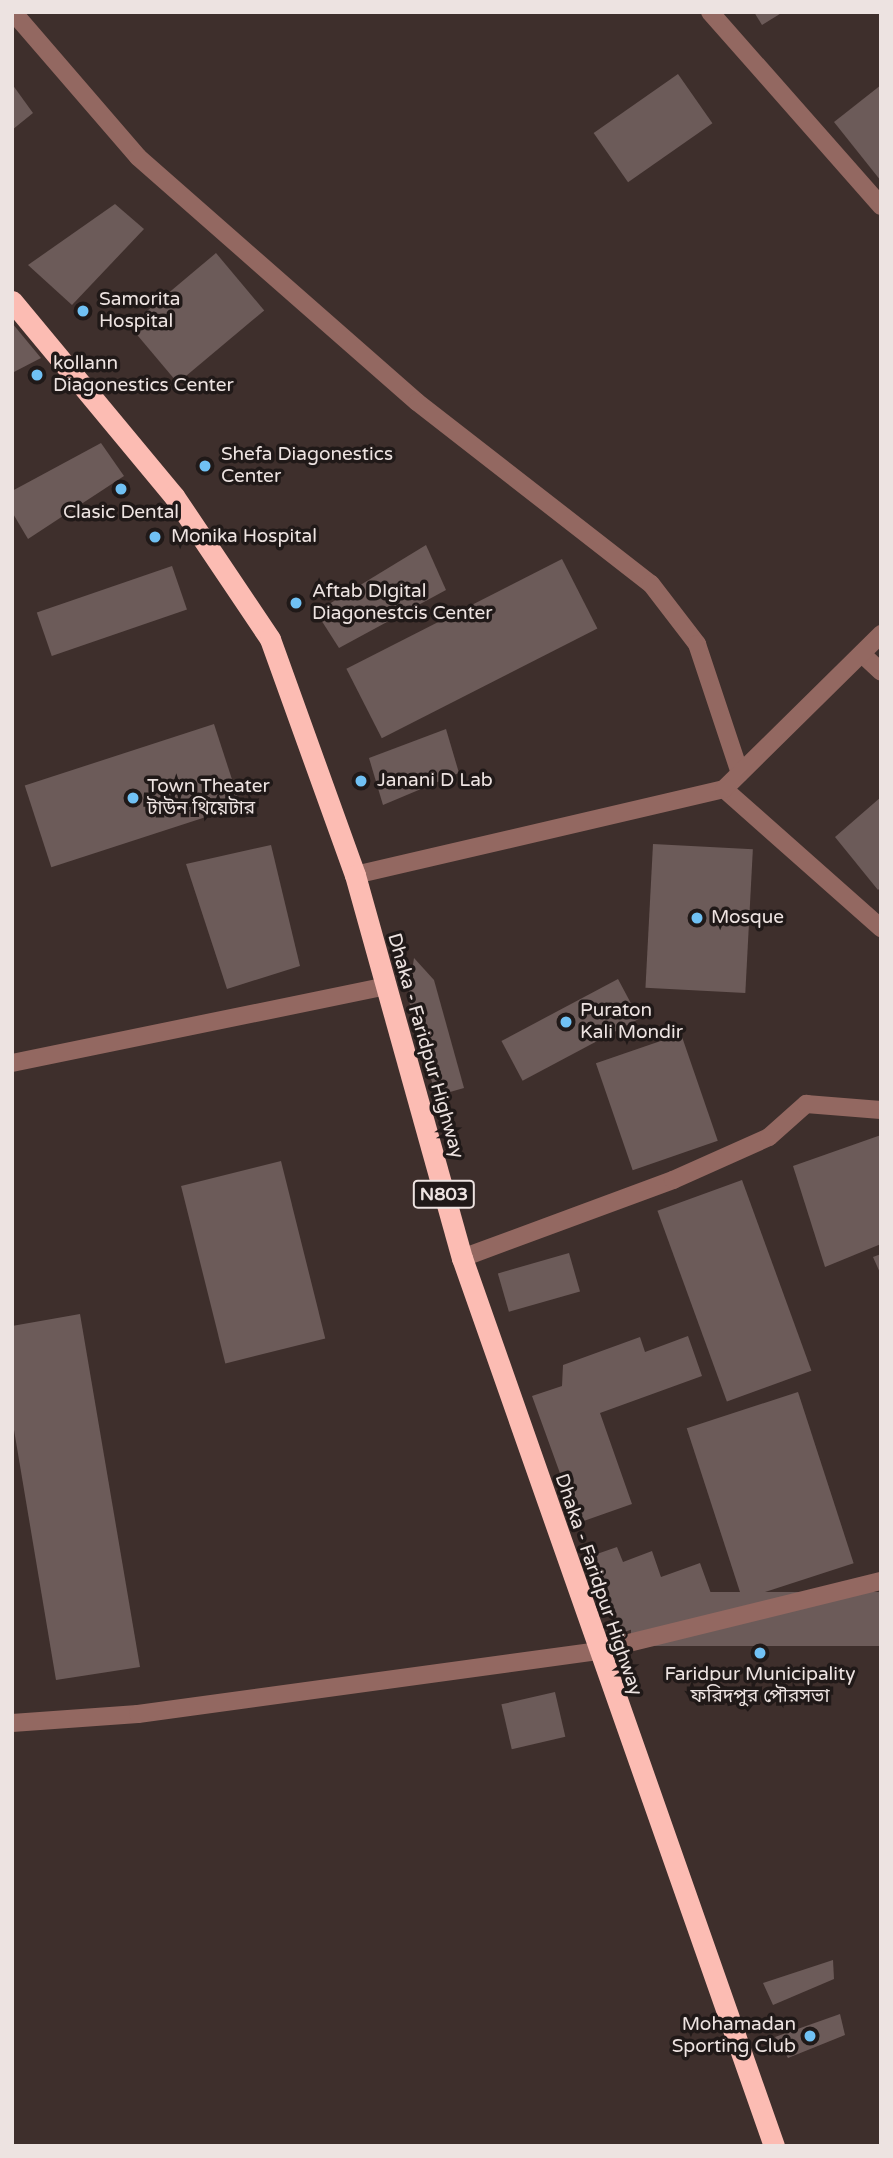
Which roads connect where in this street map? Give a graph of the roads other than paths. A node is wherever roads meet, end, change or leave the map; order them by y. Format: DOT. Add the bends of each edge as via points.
graph roads {
  1 [pos="13,12"];
  2 [pos="710,12"];
  3 [pos="881,206"];
  4 [pos="12,301"];
  5 [pos="881,634"];
  6 [pos="862,654"];
  7 [pos="881,672"];
  8 [pos="740,773"];
  9 [pos="724,789"];
  10 [pos="355,875"];
  11 [pos="881,928"];
  12 [pos="383,987"];
  13 [pos="12,1062"];
  14 [pos="881,1110"];
  15 [pos="462,1258"];
  16 [pos="881,1581"];
  17 [pos="596,1651"];
  18 [pos="12,1723"];
  19 [pos="774,2146"];
  1 -- 8 [label="street" via="138,157 417,402 651,584 697,644"];
  2 -- 3 [label="street"];
  4 -- 10 [label="highway, Dhaka - Faridpur Highway / N803" via="174,496 270,639"];
  5 -- 6 [label="street"];
  6 -- 7 [label="street"];
  6 -- 8 [label="street"];
  8 -- 9 [label="street"];
  9 -- 10 [label="street"];
  9 -- 11 [label="street"];
  10 -- 12 [label="highway, Dhaka - Faridpur Highway / N803"];
  12 -- 13 [label="street"];
  12 -- 15 [label="highway, Dhaka - Faridpur Highway / N803"];
  14 -- 15 [label="street" via="806,1104 769,1137 685,1175"];
  15 -- 17 [label="highway, Dhaka - Faridpur Highway / N803"];
  16 -- 17 [label="street"];
  17 -- 18 [label="street" via="138,1714"];
  17 -- 19 [label="highway, Dhaka - Faridpur Highway / N803"];
}
